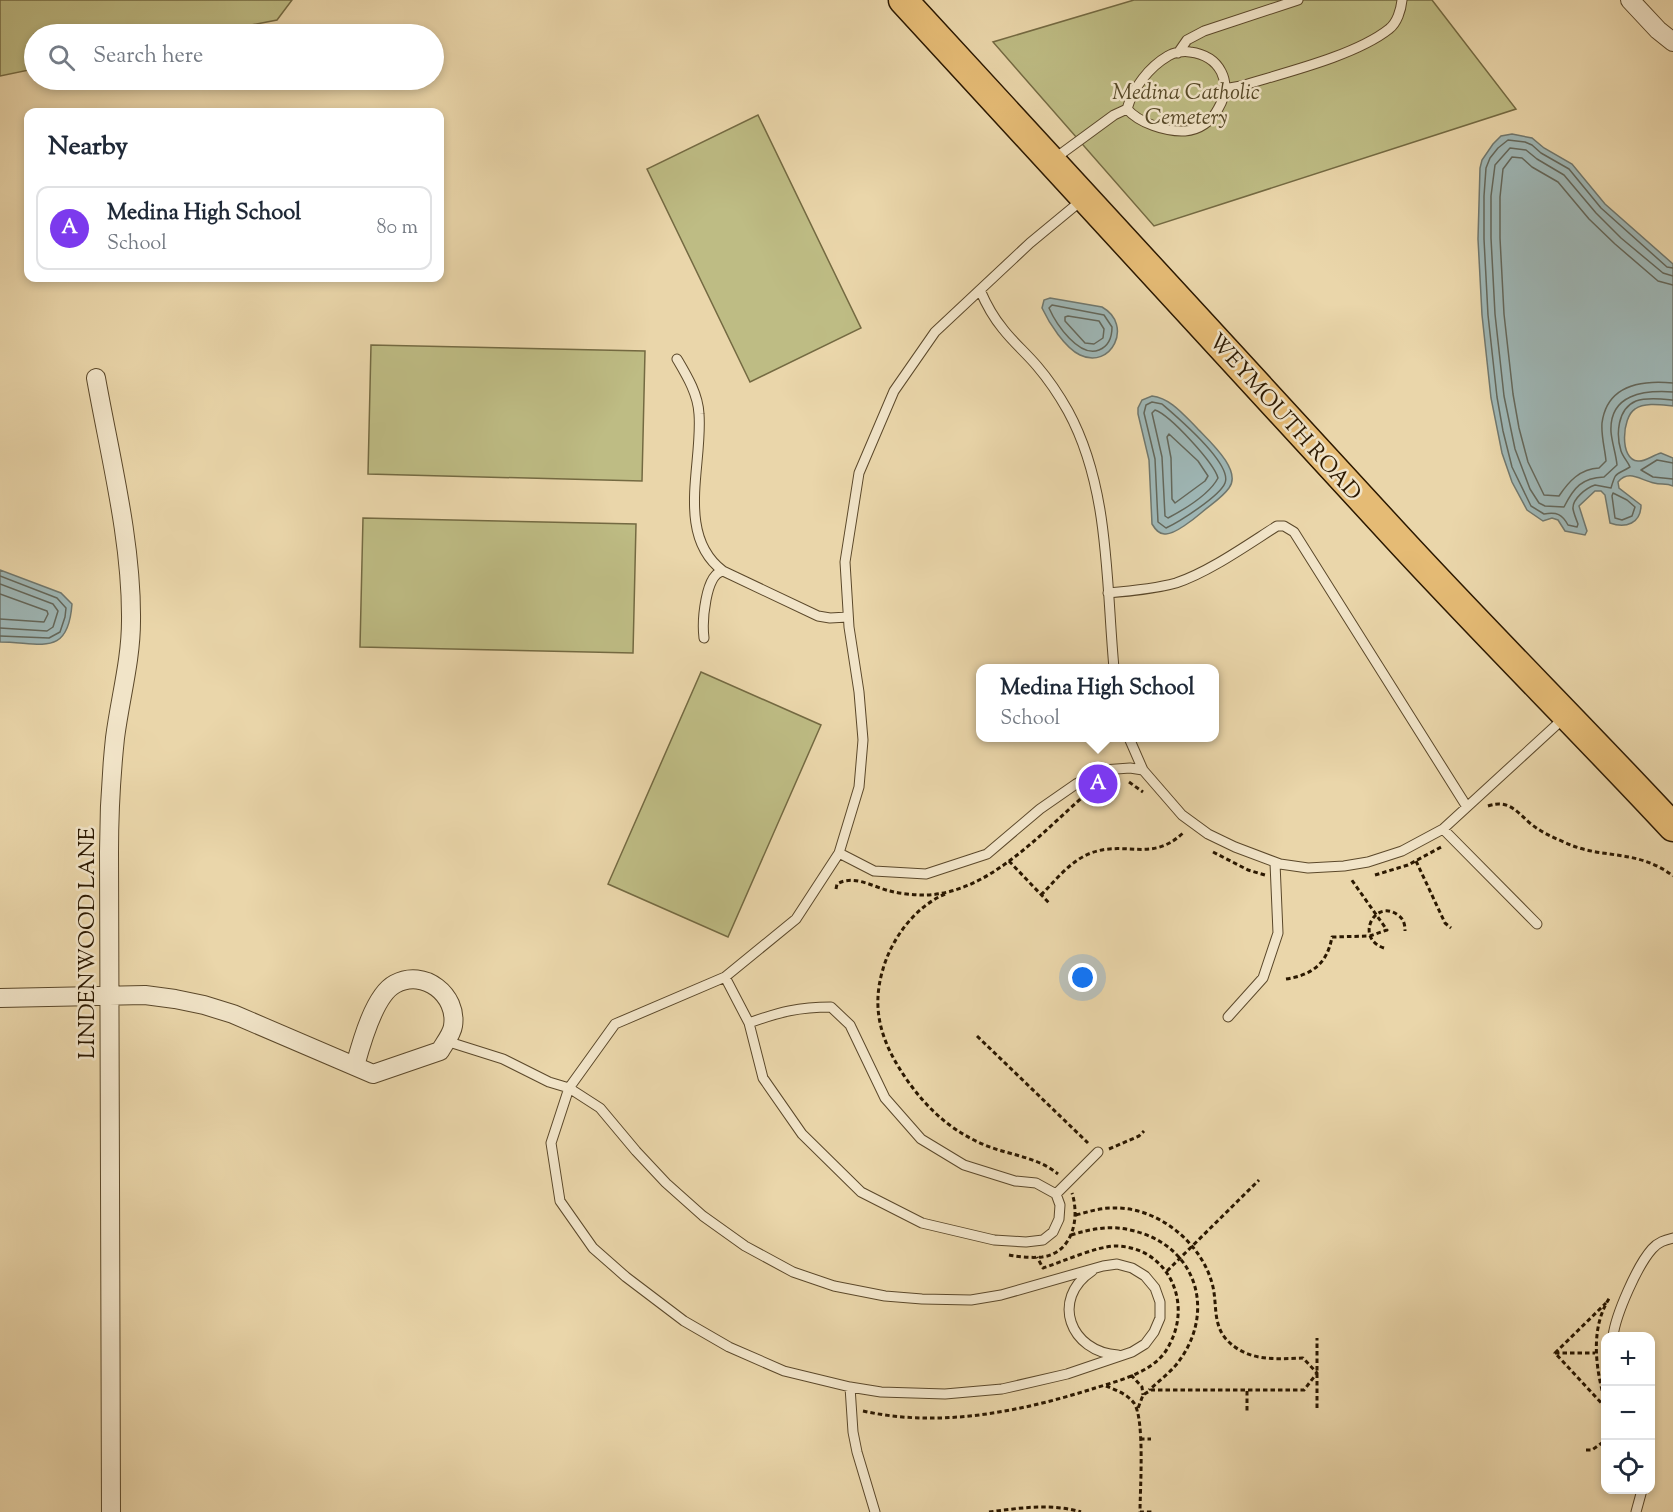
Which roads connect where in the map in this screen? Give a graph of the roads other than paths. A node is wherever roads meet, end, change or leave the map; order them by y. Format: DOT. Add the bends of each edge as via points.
graph roads {
  1 [pos="903,0"];
  2 [pos="1298,0"];
  3 [pos="1402,0"];
  4 [pos="1630,0"];
  5 [pos="1673,42"];
  6 [pos="1178,53"];
  7 [pos="1224,89"];
  8 [pos="1127,109"];
  9 [pos="1053,160"];
  10 [pos="1086,196"];
  11 [pos="980,290"];
  12 [pos="677,359"];
  13 [pos="96,378"];
  14 [pos="723,571"];
  15 [pos="1108,593"];
  16 [pos="848,617"];
  17 [pos="704,638"];
  18 [pos="1114,664"];
  19 [pos="1568,714"];
  20 [pos="1131,742"];
  21 [pos="1143,770"];
  22 [pos="1467,807"];
  23 [pos="1673,827"];
  24 [pos="1443,829"];
  25 [pos="839,853"];
  26 [pos="1275,862"];
  27 [pos="1538,924"];
  28 [pos="725,977"];
  29 [pos="110,996"];
  30 [pos="0,998"];
  31 [pos="1228,1017"];
  32 [pos="749,1023"];
  33 [pos="446,1041"];
  34 [pos="355,1066"];
  35 [pos="569,1088"];
  36 [pos="1098,1152"];
  37 [pos="1056,1194"];
  38 [pos="1673,1238"];
  39 [pos="1103,1266"];
  40 [pos="1614,1332"];
  41 [pos="1132,1352"];
  42 [pos="850,1387"];
  43 [pos="1641,1494"];
  44 [pos="111,1512"];
  45 [pos="875,1512"];
  46 [pos="1636,1512"];
  1 -- 9 [label="main road, WEYMOUTH ROAD"];
  2 -- 6 [label="lane" via="1204,31 1187,40"];
  3 -- 7 [label="lane" via="1390,28 1366,43"];
  4 -- 5 [label="street"];
  6 -- 7 [label="lane" via="1202,54 1214,60"];
  6 -- 8 [label="lane" via="1169,55 1150,71 1132,94"];
  7 -- 8 [label="lane" via="1214,117 1187,131 1150,123 1134,117"];
  8 -- 9 [label="lane"];
  9 -- 10 [label="main road, WEYMOUTH ROAD"];
  10 -- 11 [label="lane"];
  10 -- 19 [label="main road, WEYMOUTH ROAD" via="1396,537"];
  11 -- 15 [label="lane" via="1003,330 1053,387 1082,440 1099,505"];
  11 -- 16 [label="lane" via="935,332 894,391 859,473 845,562"];
  12 -- 14 [label="lane" via="695,394 699,412 694,490 699,535 711,562"];
  13 -- 29 [label="street, LINDENWOOD LANE" via="131,584 129,656 115,739 110,803"];
  14 -- 16 [label="lane" via="818,616"];
  14 -- 17 [label="lane" via="714,576 706,602"];
  15 -- 18 [label="lane"];
  15 -- 22 [label="lane" via="1177,582 1196,575 1277,526 1289,528"];
  16 -- 25 [label="lane" via="863,740 860,787"];
  19 -- 22 [label="lane"];
  19 -- 23 [label="main road, WEYMOUTH ROAD"];
  20 -- 21 [label="lane"];
  21 -- 25 [label="lane" via="1103,770 1040,809 987,854 926,874 874,871"];
  21 -- 26 [label="lane" via="1182,815 1208,834"];
  22 -- 24 [label="lane"];
  24 -- 26 [label="lane" via="1402,851 1368,862 1308,868"];
  24 -- 27 [label="lane"];
  25 -- 28 [label="lane" via="796,918"];
  26 -- 31 [label="lane" via="1278,933 1263,978"];
  28 -- 32 [label="lane"];
  28 -- 35 [label="lane" via="615,1024"];
  29 -- 30 [label="street"];
  29 -- 34 [label="street" via="145,995 204,1005"];
  29 -- 44 [label="street, LINDENWOOD LANE"];
  32 -- 37 [label="lane" via="805,1007 831,1007 850,1025 885,1098 921,1139 964,1165 1015,1181 1036,1183"];
  32 -- 37 [label="lane" via="764,1078 802,1134 861,1192 922,1222 994,1240 1026,1242 1043,1240 1053,1232 1059,1219"];
  33 -- 34 [label="street" via="440,1051 373,1074"];
  33 -- 34 [label="street" via="453,1027 451,1002 441,989 410,979 394,984 378,1004 367,1024"];
  33 -- 35 [label="lane" via="503,1059"];
  35 -- 39 [label="lane" via="600,1108 643,1159 703,1216 745,1246 793,1272 834,1286 885,1296 971,1300"];
  35 -- 42 [label="lane" via="551,1143 560,1201 593,1248 684,1321 729,1347 784,1371"];
  36 -- 37 [label="lane"];
  38 -- 40 [label="lane" via="1661,1241 1645,1260 1620,1309"];
  39 -- 41 [label="lane" via="1118,1264 1145,1276 1160,1302 1160,1318 1154,1332"];
  39 -- 41 [label="lane" via="1079,1282 1070,1302 1071,1324 1078,1337 1102,1354"];
  41 -- 42 [label="lane" via="1067,1374 1002,1389 945,1394"];
  42 -- 45 [label="lane" via="853,1432"];
  43 -- 46 [label="lane"];
}
